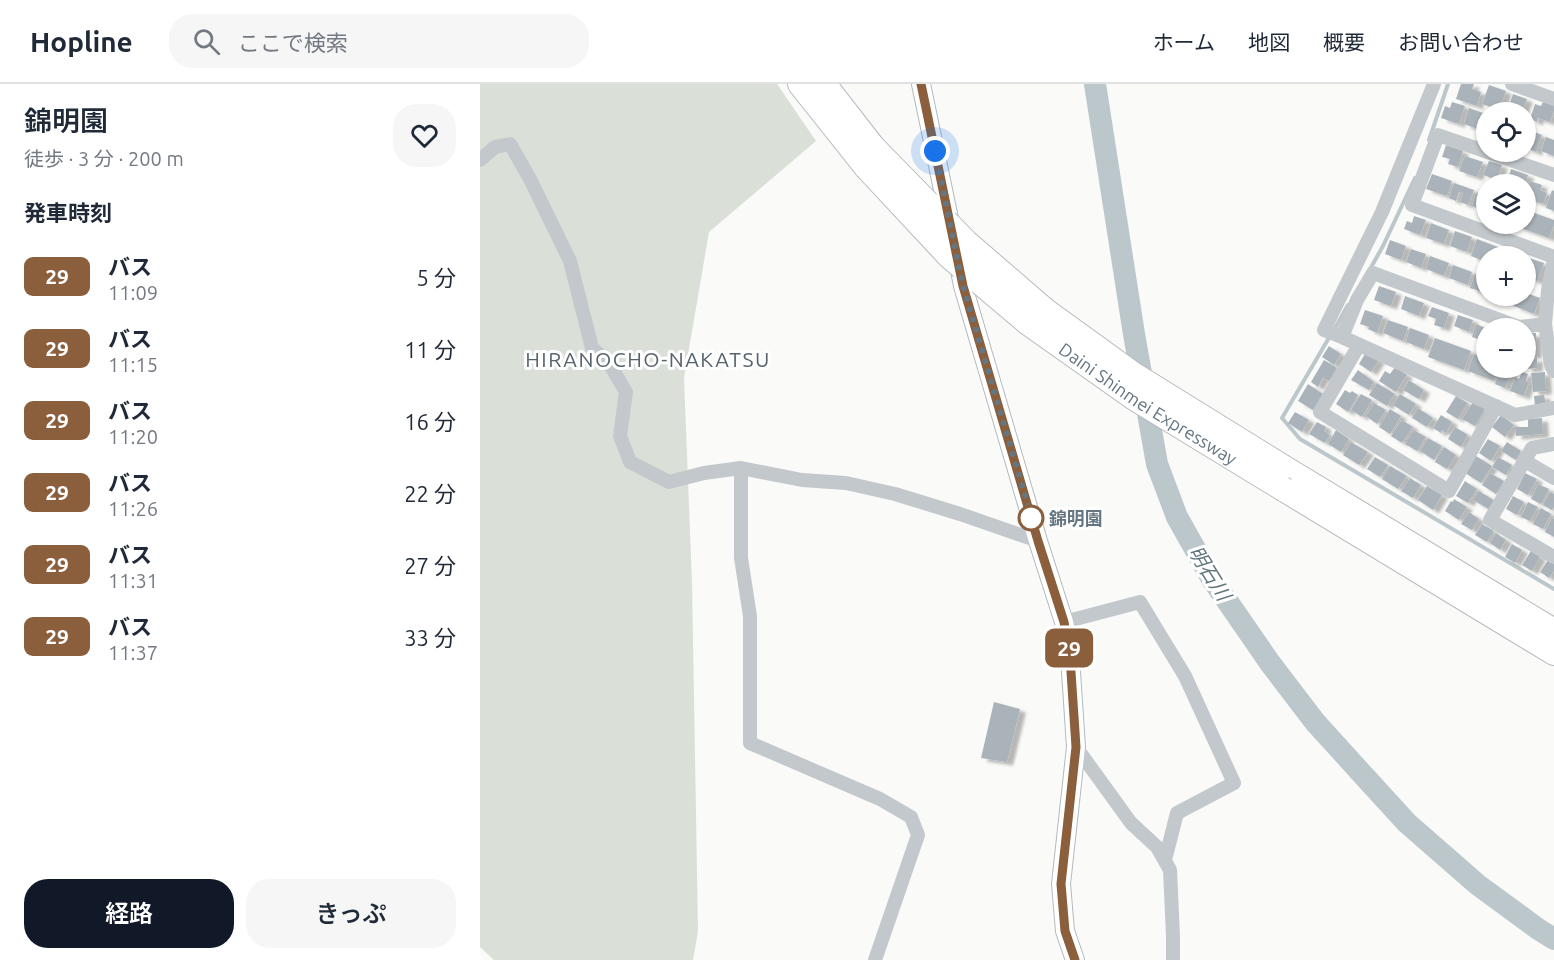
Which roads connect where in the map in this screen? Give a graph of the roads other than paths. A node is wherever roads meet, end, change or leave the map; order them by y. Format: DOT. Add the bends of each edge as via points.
graph roads {
  1 [pos="800,84"];
  2 [pos="825,84"];
  3 [pos="921,84"];
  4 [pos="1434,84"];
  5 [pos="1512,84"];
  6 [pos="1554,99"];
  7 [pos="870,157"];
  8 [pos="480,160"];
  9 [pos="1554,175"];
  10 [pos="1554,259"];
  11 [pos="1545,324"];
  12 [pos="1342,337"];
  13 [pos="1359,345"];
  14 [pos="1554,371"];
  15 [pos="1496,406"];
  16 [pos="1554,408"];
  17 [pos="1554,444"];
  18 [pos="1525,461"];
  19 [pos="741,468"];
  20 [pos="1554,478"];
  21 [pos="1284,479"];
  22 [pos="1038,541"];
  23 [pos="1554,557"];
  24 [pos="1064,622"];
  25 [pos="1554,631"];
  26 [pos="1554,653"];
  27 [pos="1076,747"];
  28 [pos="1165,860"];
  29 [pos="875,960"];
  30 [pos="1075,960"];
  31 [pos="1173,960"];
  1 -- 7 [label="highway, Daini Shinmei Expressway"];
  2 -- 7 [label="highway, Daini Shinmei Expressway"];
  3 -- 22 [label="main road" via="963,286"];
  4 -- 12 [label="street" via="1382,213 1324,330"];
  5 -- 6 [label="street"];
  7 -- 21 [label="highway, Daini Shinmei Expressway, bridge" via="950,256 1028,323 1134,398"];
  8 -- 19 [label="street" via="495,147 510,144 530,179 570,261 592,348 609,363 626,392 620,436 630,462 669,482 704,472"];
  9 -- 10 [label="street" via="1438,135 1412,205"];
  10 -- 11 [label="street"];
  11 -- 12 [label="street" via="1519,327 1373,273"];
  11 -- 14 [label="street"];
  12 -- 13 [label="street"];
  13 -- 15 [label="street"];
  13 -- 15 [label="street" via="1320,412 1449,491"];
  15 -- 16 [label="street" via="1515,415"];
  17 -- 18 [label="street" via="1532,448"];
  18 -- 20 [label="street"];
  18 -- 23 [label="street" via="1491,520"];
  19 -- 22 [label="street" via="895,494"];
  19 -- 29 [label="street" via="741,558 750,616 750,743 880,799 911,817 918,835"];
  21 -- 25 [label="highway, Daini Shinmei Expressway"];
  21 -- 26 [label="highway, Daini Shinmei Expressway"];
  22 -- 24 [label="main road"];
  24 -- 27 [label="main road"];
  24 -- 28 [label="street" via="1140,602 1185,676 1234,783 1177,813"];
  27 -- 28 [label="street" via="1131,824 1157,847"];
  27 -- 30 [label="main road" via="1061,884 1065,931"];
  28 -- 31 [label="street" via="1170,870"];
}
